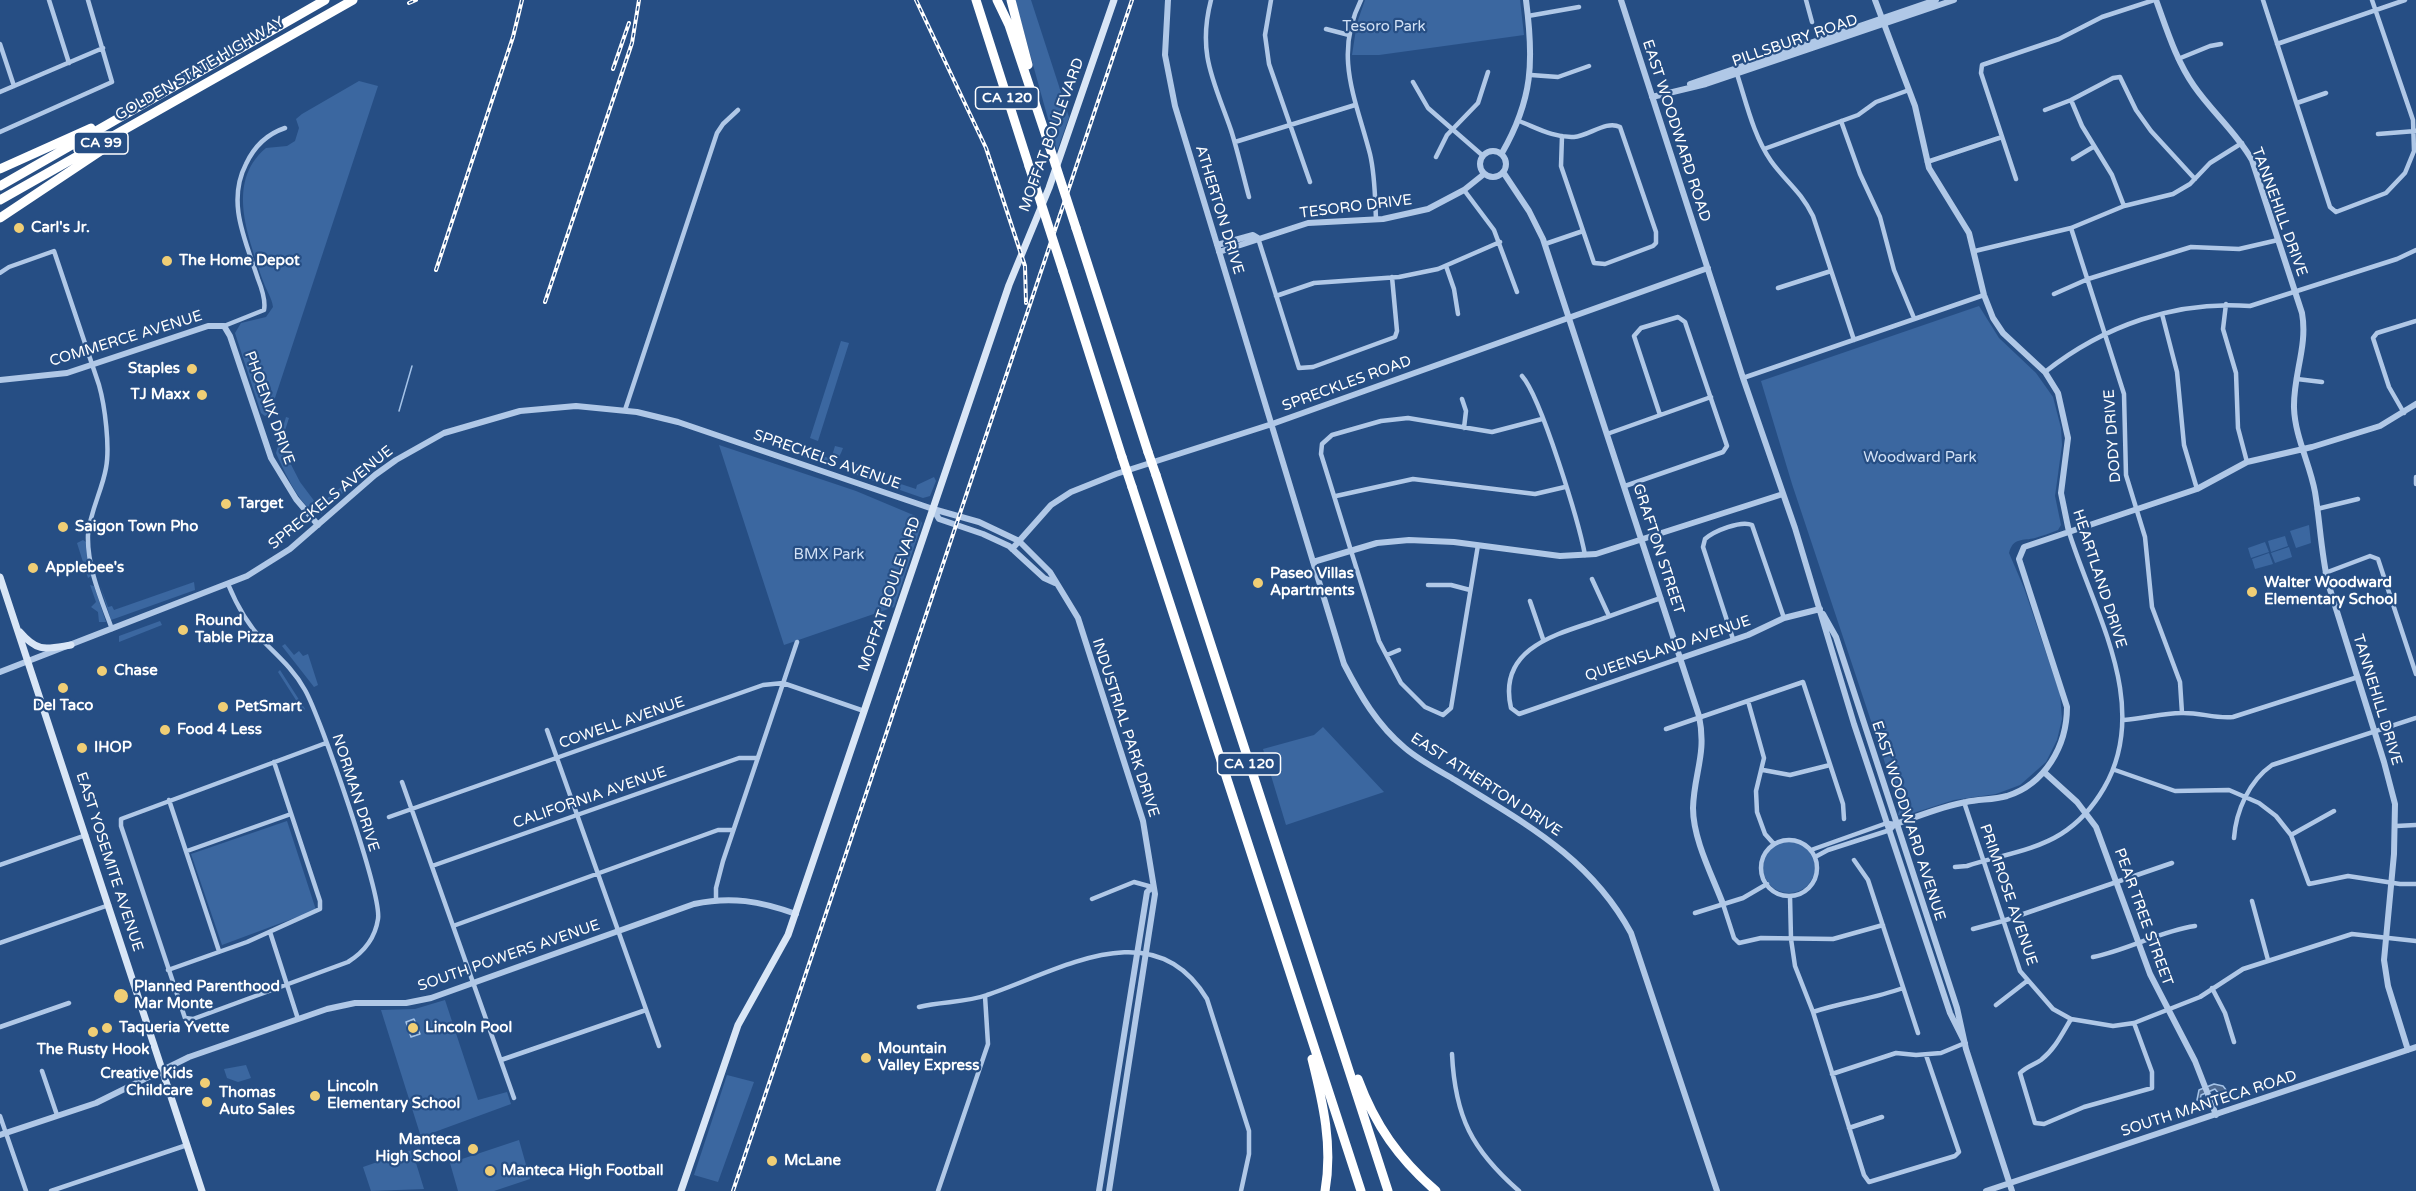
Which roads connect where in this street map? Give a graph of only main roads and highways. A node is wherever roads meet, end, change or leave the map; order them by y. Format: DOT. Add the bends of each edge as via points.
graph roads {
  1 [pos="325,0"];
  2 [pos="352,0"];
  3 [pos="970,0"];
  4 [pos="976,0"];
  5 [pos="997,0"];
  6 [pos="1011,0"];
  7 [pos="1114,0"];
  8 [pos="984,30"];
  9 [pos="201,86"];
  10 [pos="145,104"];
  11 [pos="1036,105"];
  12 [pos="0,169"];
  13 [pos="0,186"];
  14 [pos="0,200"];
  15 [pos="0,218"];
  16 [pos="0,577"];
  17 [pos="17,628"];
  18 [pos="71,645"];
  19 [pos="1307,1027"];
  20 [pos="1343,1053"];
  21 [pos="202,1191"];
  22 [pos="681,1191"];
  23 [pos="1325,1191"];
  24 [pos="1361,1191"];
  25 [pos="1388,1191"];
  26 [pos="1436,1191"];
  1 -- 10 [label="highway, GOLDEN STATE HIGHWAY / CA 99"];
  2 -- 9 [label="highway, GOLDEN STATE HIGHWAY / CA 99"];
  3 -- 8 [label="highway, CA 120"];
  4 -- 8 [label="highway"];
  5 -- 11 [label="highway, CA 120"];
  6 -- 11 [label="highway"];
  7 -- 22 [label="main road, MOFFAT BOULEVARD" via="1049,188 1009,285 795,914 772,966 738,1025"];
  8 -- 19 [label="highway, CA 120, bridge"];
  9 -- 14 [label="highway, GOLDEN STATE HIGHWAY / CA 99"];
  9 -- 15 [label="highway"];
  10 -- 12 [label="highway"];
  10 -- 13 [label="highway, GOLDEN STATE HIGHWAY / CA 99"];
  11 -- 20 [label="highway, CA 120, bridge"];
  16 -- 17 [label="main road, EAST YOSEMITE AVENUE"];
  17 -- 18 [label="main road" via="29,643 39,648"];
  17 -- 21 [label="main road, EAST YOSEMITE AVENUE"];
  19 -- 23 [label="highway" via="1329,1151"];
  19 -- 24 [label="highway, CA 120"];
  20 -- 25 [label="highway, CA 120"];
  20 -- 26 [label="highway" via="1382,1131 1403,1161"];
}
